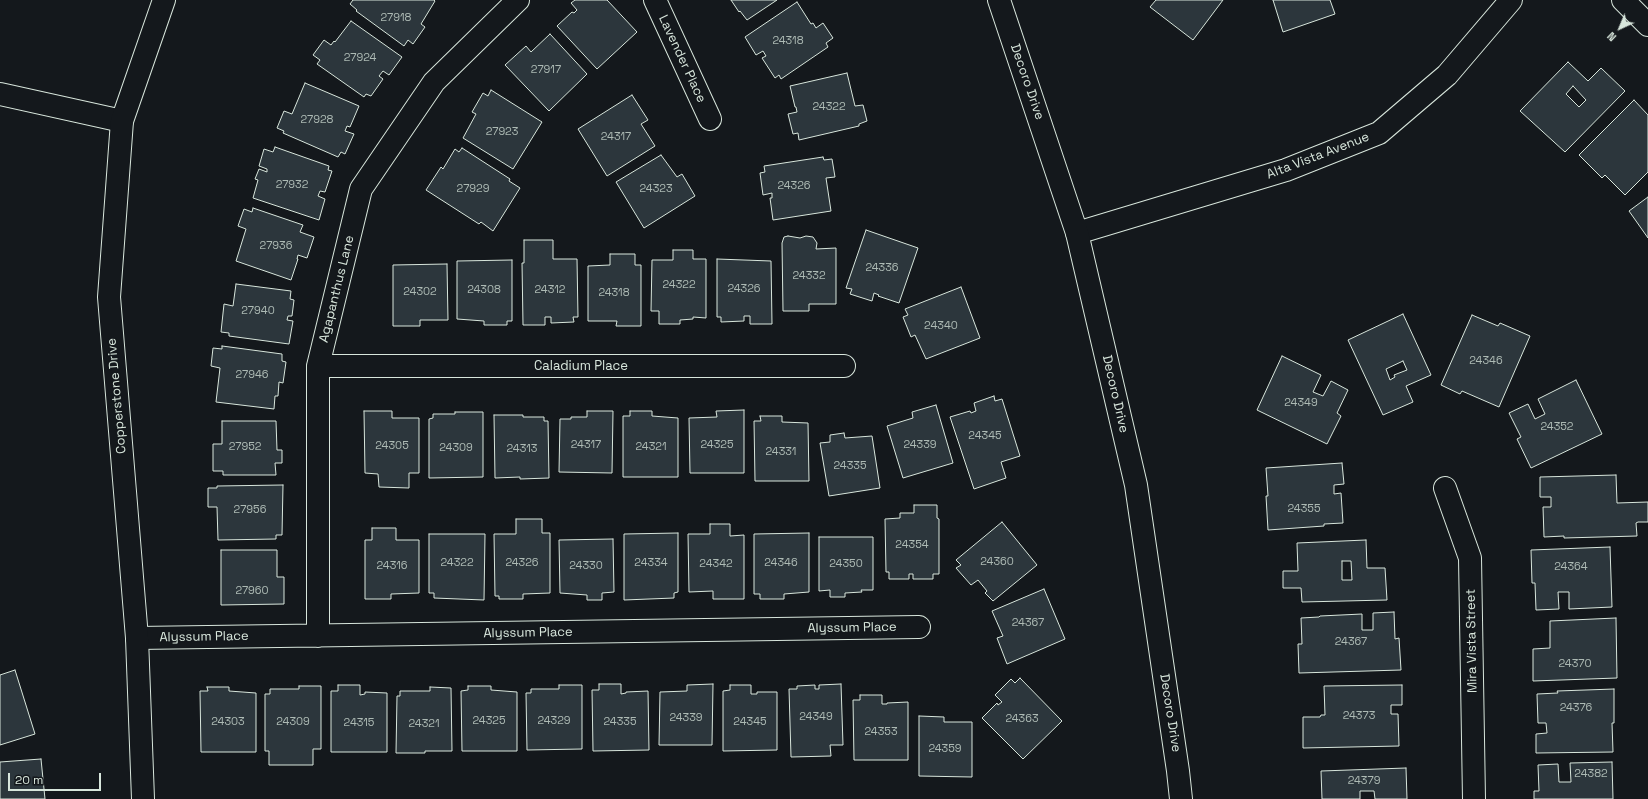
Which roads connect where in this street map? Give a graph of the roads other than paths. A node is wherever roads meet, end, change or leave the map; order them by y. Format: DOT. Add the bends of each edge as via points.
graph roads {
  1 [pos="164,0"];
  2 [pos="518,0"];
  3 [pos="655,0"];
  4 [pos="999,0"];
  5 [pos="1511,0"];
  6 [pos="1623,0"];
  7 [pos="1648,24"];
  8 [pos="0,94"];
  9 [pos="710,119"];
  10 [pos="122,121"];
  11 [pos="1077,233"];
  12 [pos="318,366"];
  13 [pos="844,366"];
  14 [pos="1445,488"];
  15 [pos="919,626"];
  16 [pos="318,636"];
  17 [pos="137,638"];
  18 [pos="143,799"];
  19 [pos="1181,799"];
  20 [pos="1474,799"];
  1 -- 10 [label="street, Copperstone Drive"];
  2 -- 12 [label="street, Agapanthus Lane" via="434,82 361,189"];
  3 -- 9 [label="street, Lavender Place"];
  4 -- 11 [label="street, Decoro Drive"];
  5 -- 11 [label="street, Alta Vista Avenue" via="1447,74 1379,133 1286,170"];
  6 -- 7 [label="street"];
  8 -- 10 [label="street"];
  10 -- 17 [label="street, Copperstone Drive" via="109,297"];
  11 -- 19 [label="street, Decoro Drive" via="1136,485"];
  12 -- 13 [label="street, Caladium Place"];
  12 -- 16 [label="street, Agapanthus Lane"];
  14 -- 20 [label="street, Mira Vista Street" via="1470,558"];
  15 -- 16 [label="street, Alyssum Place"];
  16 -- 17 [label="street, Alyssum Place"];
  17 -- 18 [label="street, Copperstone Drive"];
}
